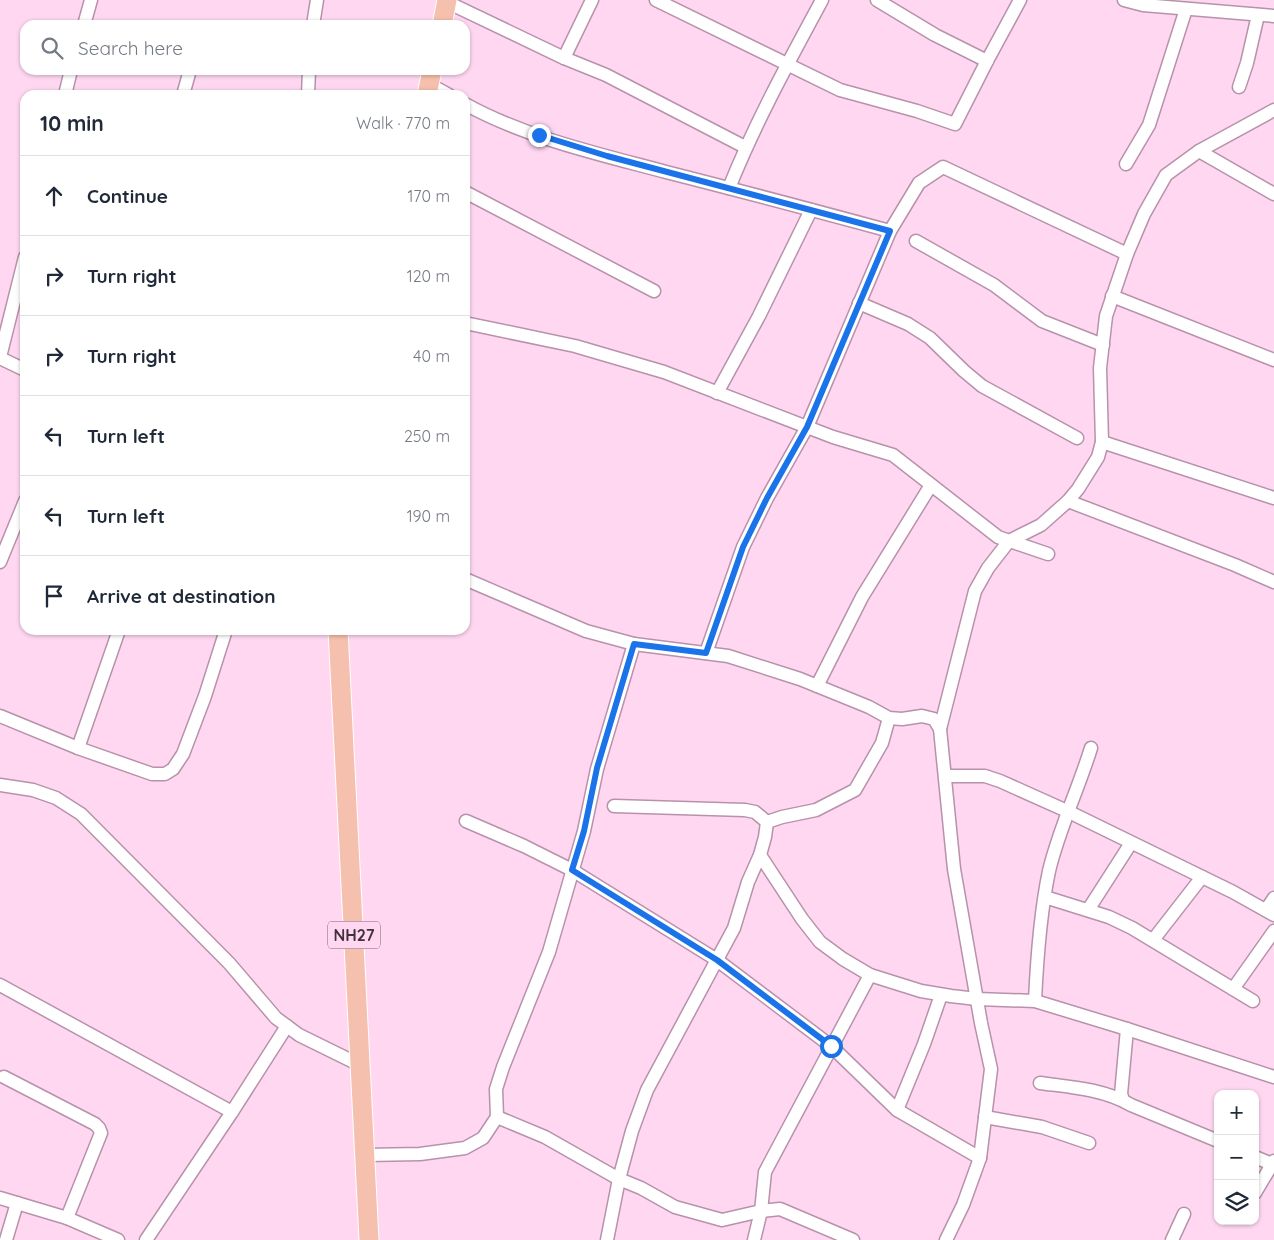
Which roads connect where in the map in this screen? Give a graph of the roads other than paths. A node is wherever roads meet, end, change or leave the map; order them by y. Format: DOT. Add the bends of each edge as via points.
graph roads {
  1 [pos="91,0"];
  2 [pos="317,0"];
  3 [pos="592,0"];
  4 [pos="656,0"];
  5 [pos="822,0"];
  6 [pos="877,0"];
  7 [pos="1020,0"];
  8 [pos="1124,0"];
  9 [pos="447,1"];
  10 [pos="1186,9"];
  11 [pos="1258,15"];
  12 [pos="1274,16"];
  13 [pos="85,20"];
  14 [pos="314,20"];
  15 [pos="443,20"];
  16 [pos="564,58"];
  17 [pos="986,62"];
  18 [pos="787,64"];
  19 [pos="70,75"];
  20 [pos="189,75"];
  21 [pos="309,75"];
  22 [pos="430,83"];
  23 [pos="1239,87"];
  24 [pos="66,90"];
  25 [pos="184,90"];
  26 [pos="308,90"];
  27 [pos="440,90"];
  28 [pos="470,106"];
  29 [pos="1271,115"];
  30 [pos="745,147"];
  31 [pos="1199,151"];
  32 [pos="1126,164"];
  33 [pos="729,188"];
  34 [pos="1274,194"];
  35 [pos="470,195"];
  36 [pos="811,210"];
  37 [pos="890,231"];
  38 [pos="916,241"];
  39 [pos="1127,254"];
  40 [pos="20,277"];
  41 [pos="654,291"];
  42 [pos="1112,296"];
  43 [pos="859,304"];
  44 [pos="470,324"];
  45 [pos="1103,345"];
  46 [pos="0,358"];
  47 [pos="1274,360"];
  48 [pos="20,368"];
  49 [pos="718,393"];
  50 [pos="807,427"];
  51 [pos="1077,438"];
  52 [pos="1102,442"];
  53 [pos="931,485"];
  54 [pos="1274,498"];
  55 [pos="1068,501"];
  56 [pos="20,513"];
  57 [pos="1009,541"];
  58 [pos="1048,554"];
  59 [pos="0,562"];
  60 [pos="470,581"];
  61 [pos="1274,582"];
  62 [pos="117,635"];
  63 [pos="224,635"];
  64 [pos="338,635"];
  65 [pos="634,644"];
  66 [pos="706,653"];
  67 [pos="818,686"];
  68 [pos="0,716"];
  69 [pos="889,718"];
  70 [pos="940,729"];
  71 [pos="78,748"];
  72 [pos="1091,748"];
  73 [pos="945,776"];
  74 [pos="0,785"];
  75 [pos="614,806"];
  76 [pos="1067,811"];
  77 [pos="466,820"];
  78 [pos="767,822"];
  79 [pos="1131,843"];
  80 [pos="760,855"];
  81 [pos="572,870"];
  82 [pos="1202,877"];
  83 [pos="1045,897"];
  84 [pos="1274,898"];
  85 [pos="1088,910"];
  86 [pos="1270,912"];
  87 [pos="1274,930"];
  88 [pos="1153,940"];
  89 [pos="717,960"];
  90 [pos="870,975"];
  91 [pos="0,985"];
  92 [pos="1233,989"];
  93 [pos="941,995"];
  94 [pos="977,999"];
  95 [pos="1035,1001"];
  96 [pos="1253,1001"];
  97 [pos="287,1026"];
  98 [pos="1127,1029"];
  99 [pos="831,1046"];
  100 [pos="360,1065"];
  101 [pos="4,1077"];
  102 [pos="1274,1078"];
  103 [pos="1040,1083"];
  104 [pos="1123,1100"];
  105 [pos="897,1110"];
  106 [pos="232,1112"];
  107 [pos="497,1117"];
  108 [pos="985,1117"];
  109 [pos="1214,1139"];
  110 [pos="1089,1143"];
  111 [pos="364,1155"];
  112 [pos="980,1158"];
  113 [pos="1259,1159"];
  114 [pos="1272,1163"];
  115 [pos="619,1178"];
  116 [pos="1259,1187"];
  117 [pos="0,1198"];
  118 [pos="17,1203"];
  119 [pos="761,1211"];
  120 [pos="1184,1214"];
  121 [pos="67,1218"];
  122 [pos="6,1240"];
  123 [pos="118,1240"];
  124 [pos="146,1240"];
  125 [pos="369,1240"];
  126 [pos="607,1240"];
  127 [pos="754,1240"];
  128 [pos="853,1240"];
  129 [pos="946,1240"];
  130 [pos="1172,1240"];
  1 -- 13 [label="street"];
  2 -- 14 [label="street"];
  3 -- 16 [label="street"];
  4 -- 18 [label="street"];
  5 -- 18 [label="street"];
  6 -- 17 [label="street"];
  7 -- 17 [label="street"];
  8 -- 10 [label="street"];
  9 -- 15 [label="highway"];
  9 -- 16 [label="street"];
  10 -- 11 [label="street"];
  10 -- 32 [label="street" via="1149,125"];
  11 -- 12 [label="street"];
  11 -- 23 [label="street"];
  16 -- 30 [label="street" via="606,75"];
  17 -- 18 [label="street" via="955,124 840,90"];
  18 -- 30 [label="street"];
  19 -- 24 [label="street"];
  20 -- 25 [label="street"];
  21 -- 26 [label="street"];
  22 -- 27 [label="street"];
  28 -- 33 [label="street" via="539,135"];
  29 -- 31 [label="street"];
  30 -- 33 [label="street"];
  31 -- 34 [label="street"];
  31 -- 39 [label="street" via="1166,175"];
  33 -- 36 [label="street"];
  35 -- 41 [label="street"];
  36 -- 37 [label="street"];
  36 -- 49 [label="street"];
  37 -- 39 [label="street" via="919,183 943,166"];
  37 -- 43 [label="street"];
  38 -- 45 [label="street" via="1003,291 1042,321"];
  39 -- 42 [label="street"];
  40 -- 46 [label="street"];
  42 -- 45 [label="street"];
  42 -- 47 [label="street"];
  43 -- 50 [label="street"];
  43 -- 51 [label="street" via="908,324 930,338 982,386"];
  44 -- 49 [label="street" via="575,346 664,372"];
  45 -- 52 [label="street" via="1100,368"];
  46 -- 48 [label="street"];
  49 -- 50 [label="street"];
  50 -- 53 [label="street" via="893,455"];
  50 -- 66 [label="street" via="743,547"];
  52 -- 54 [label="street"];
  52 -- 55 [label="street" via="1098,457"];
  53 -- 57 [label="street" via="998,537"];
  53 -- 67 [label="street" via="862,597"];
  55 -- 57 [label="street" via="1041,525"];
  55 -- 61 [label="street"];
  56 -- 59 [label="street"];
  57 -- 58 [label="street"];
  57 -- 70 [label="street" via="975,591"];
  60 -- 65 [label="street" via="586,630"];
  62 -- 71 [label="street"];
  63 -- 71 [label="street" via="183,754 173,769 165,774 152,774"];
  64 -- 100 [label="highway, NH27"];
  65 -- 66 [label="street"];
  65 -- 81 [label="street" via="597,768"];
  66 -- 67 [label="street" via="728,656"];
  67 -- 69 [label="street"];
  68 -- 71 [label="street"];
  69 -- 70 [label="street" via="922,716 934,719"];
  69 -- 78 [label="street" via="882,743 855,790 816,810"];
  70 -- 73 [label="street"];
  72 -- 76 [label="street"];
  73 -- 76 [label="street" via="986,776"];
  73 -- 94 [label="street" via="954,869"];
  74 -- 97 [label="street" via="33,790 56,798 81,814"];
  75 -- 78 [label="street" via="745,810 756,812"];
  76 -- 79 [label="street"];
  76 -- 83 [label="street"];
  77 -- 81 [label="street"];
  78 -- 80 [label="street"];
  79 -- 82 [label="street"];
  79 -- 85 [label="street"];
  80 -- 89 [label="street" via="734,928"];
  80 -- 90 [label="street" via="820,942"];
  81 -- 89 [label="street"];
  81 -- 107 [label="street" via="549,952 502,1067 496,1088"];
  82 -- 86 [label="street"];
  82 -- 88 [label="street"];
  83 -- 85 [label="street"];
  83 -- 95 [label="street" via="1040,920"];
  84 -- 86 [label="street"];
  85 -- 88 [label="street"];
  87 -- 92 [label="street"];
  88 -- 92 [label="street"];
  89 -- 99 [label="street"];
  89 -- 115 [label="street" via="647,1090"];
  90 -- 93 [label="street"];
  90 -- 99 [label="street"];
  91 -- 106 [label="street"];
  92 -- 96 [label="street"];
  93 -- 94 [label="street"];
  93 -- 105 [label="street"];
  94 -- 95 [label="street"];
  94 -- 108 [label="street" via="991,1069"];
  95 -- 98 [label="street"];
  97 -- 100 [label="street"];
  97 -- 106 [label="street"];
  98 -- 102 [label="street"];
  98 -- 104 [label="street"];
  99 -- 105 [label="street"];
  99 -- 119 [label="street" via="765,1172"];
  100 -- 111 [label="highway, NH27"];
  101 -- 121 [label="street" via="99,1128 101,1133"];
  103 -- 104 [label="street" via="1091,1090"];
  104 -- 109 [label="street"];
  105 -- 112 [label="street"];
  106 -- 124 [label="street"];
  107 -- 111 [label="street" via="483,1138 465,1148 420,1154"];
  107 -- 115 [label="street" via="545,1137"];
  108 -- 110 [label="street" via="1042,1126"];
  108 -- 112 [label="street"];
  111 -- 125 [label="highway, NH27"];
  112 -- 129 [label="street"];
  113 -- 114 [label="street"];
  114 -- 116 [label="street"];
  115 -- 119 [label="street" via="675,1207 722,1220"];
  115 -- 126 [label="street"];
  117 -- 118 [label="street"];
  118 -- 121 [label="street"];
  118 -- 122 [label="street"];
  119 -- 127 [label="street"];
  119 -- 128 [label="street" via="780,1209"];
  120 -- 130 [label="street"];
  121 -- 123 [label="street"];
}
